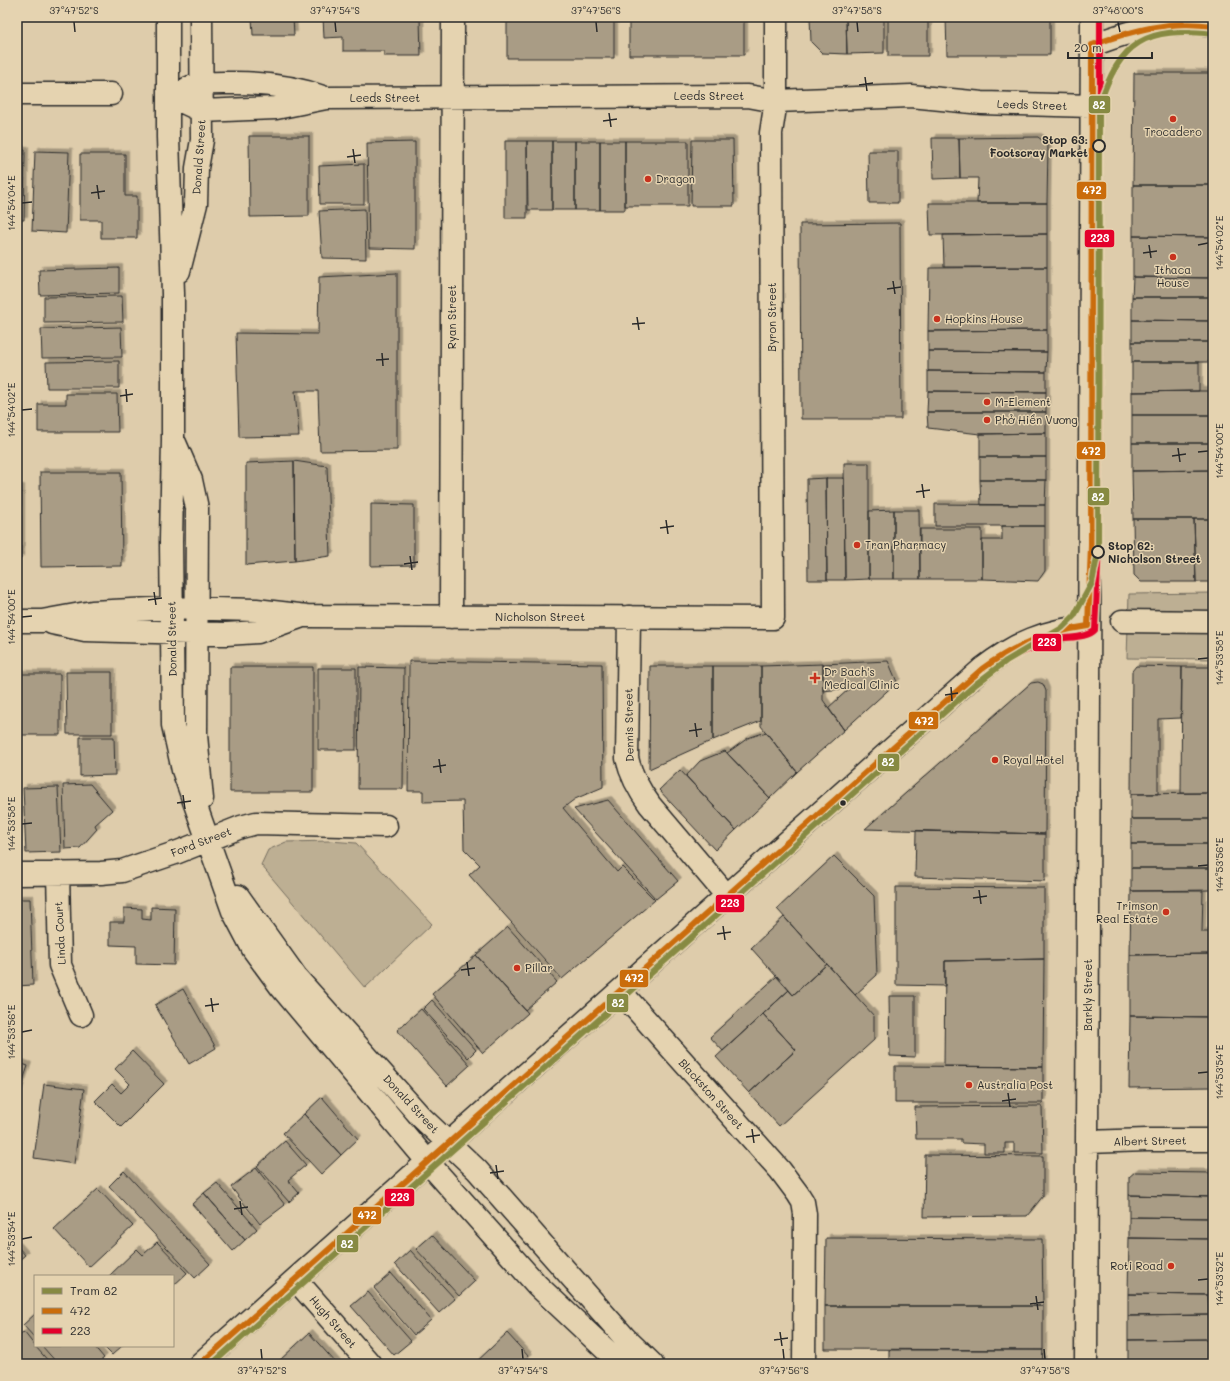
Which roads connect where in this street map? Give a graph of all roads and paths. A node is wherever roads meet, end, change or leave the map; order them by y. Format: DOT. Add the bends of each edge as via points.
graph roads {
  1 [pos="168,17"];
  2 [pos="201,17"];
  3 [pos="453,17"];
  4 [pos="776,17"];
  5 [pos="1092,17"];
  6 [pos="1213,26"];
  7 [pos="1092,44"];
  8 [pos="202,82"];
  9 [pos="17,94"];
  10 [pos="111,94"];
  11 [pos="168,95"];
  12 [pos="326,98"];
  13 [pos="453,98"];
  14 [pos="776,101"];
  15 [pos="1091,106"];
  16 [pos="202,111"];
  17 [pos="173,294"];
  18 [pos="173,439"];
  19 [pos="172,608"];
  20 [pos="197,608"];
  21 [pos="307,616"];
  22 [pos="451,617"];
  23 [pos="630,617"];
  24 [pos="773,618"];
  25 [pos="17,621"];
  26 [pos="42,621"];
  27 [pos="1122,621"];
  28 [pos="1213,622"];
  29 [pos="1088,626"];
  30 [pos="172,633"];
  31 [pos="196,634"];
  32 [pos="386,826"];
  33 [pos="206,838"];
  34 [pos="218,867"];
  35 [pos="58,872"];
  36 [pos="17,874"];
  37 [pos="727,896"];
  38 [pos="620,992"];
  39 [pos="81,1015"];
  40 [pos="1213,1140"];
  41 [pos="1087,1142"];
  42 [pos="449,1143"];
  43 [pos="429,1162"];
  44 [pos="296,1280"];
  45 [pos="200,1364"];
  46 [pos="370,1364"];
  47 [pos="621,1364"];
  48 [pos="652,1364"];
  49 [pos="804,1364"];
  50 [pos="1086,1364"];
  1 -- 11 [label="street, Donald Street"];
  2 -- 8 [label="street, Donald Street"];
  3 -- 13 [label="street, Ryan Street"];
  4 -- 14 [label="street, Byron Street"];
  5 -- 7 [label="street, Barkly Street"];
  6 -- 7 [label="street" via="1160,24"];
  7 -- 15 [label="street, Barkly Street"];
  8 -- 11 [label="street"];
  8 -- 12 [label="street, Leeds Street" via="279,85"];
  8 -- 16 [label="street, Donald Street"];
  9 -- 10 [label="street"];
  11 -- 16 [label="street"];
  11 -- 17 [label="street, Donald Street"];
  12 -- 13 [label="street, Leeds Street"];
  12 -- 16 [label="street, Leeds Street" via="276,108"];
  13 -- 14 [label="street, Leeds Street" via="748,96"];
  13 -- 22 [label="street, Ryan Street"];
  14 -- 15 [label="street, Leeds Street" via="911,96 982,103"];
  14 -- 24 [label="street, Byron Street" via="771,133"];
  15 -- 29 [label="street, Barkly Street" via="1091,545"];
  16 -- 17 [label="street, Donald Street" via="196,204"];
  17 -- 18 [label="street, Donald Street"];
  18 -- 19 [label="street, Donald Street" via="170,541"];
  18 -- 20 [label="street, Donald Street" via="190,476 196,500"];
  19 -- 20 [label="street, Nicholson Street"];
  19 -- 26 [label="street, Nicholson Street" via="92,612"];
  19 -- 30 [label="street, Donald Street"];
  20 -- 21 [label="street, Nicholson Street" via="256,610"];
  20 -- 31 [label="street, Donald Street"];
  21 -- 22 [label="street, Nicholson Street"];
  21 -- 31 [label="street, Nicholson Street" via="258,632"];
  22 -- 23 [label="street, Nicholson Street"];
  23 -- 24 [label="street, Nicholson Street"];
  23 -- 37 [label="street, Dennis Street" via="627,758 631,774 639,791 650,805"];
  25 -- 26 [label="street, Nicholson Street"];
  26 -- 30 [label="street, Nicholson Street" via="85,630"];
  27 -- 28 [label="street"];
  29 -- 37 [label="street" via="1041,634 991,663"];
  29 -- 41 [label="street, Barkly Street"];
  30 -- 31 [label="street, Nicholson Street"];
  30 -- 33 [label="street, Donald Street" via="175,738"];
  31 -- 33 [label="street, Donald Street" via="196,734"];
  32 -- 33 [label="street, Ford Street" via="256,823"];
  33 -- 34 [label="street, Donald Street"];
  33 -- 35 [label="street, Ford Street" via="122,870 101,873"];
  34 -- 42 [label="street, Donald Street" via="289,969 421,1117"];
  34 -- 43 [label="street, Donald Street" via="233,911 244,935 261,961"];
  35 -- 36 [label="street, Ford Street"];
  35 -- 39 [label="street, Linda Court" via="60,965"];
  37 -- 38 [label="street"];
  38 -- 42 [label="street"];
  38 -- 49 [label="street, Blackston Street" via="780,1170 803,1202 806,1230"];
  40 -- 41 [label="street, Albert Street"];
  41 -- 50 [label="street, Barkly Street"];
  42 -- 43 [label="street"];
  42 -- 48 [label="street, Donald Street" via="477,1170 625,1338"];
  43 -- 44 [label="street"];
  43 -- 47 [label="street, Donald Street" via="537,1285"];
  44 -- 45 [label="street"];
  44 -- 46 [label="street, Hugh Street"];
}
